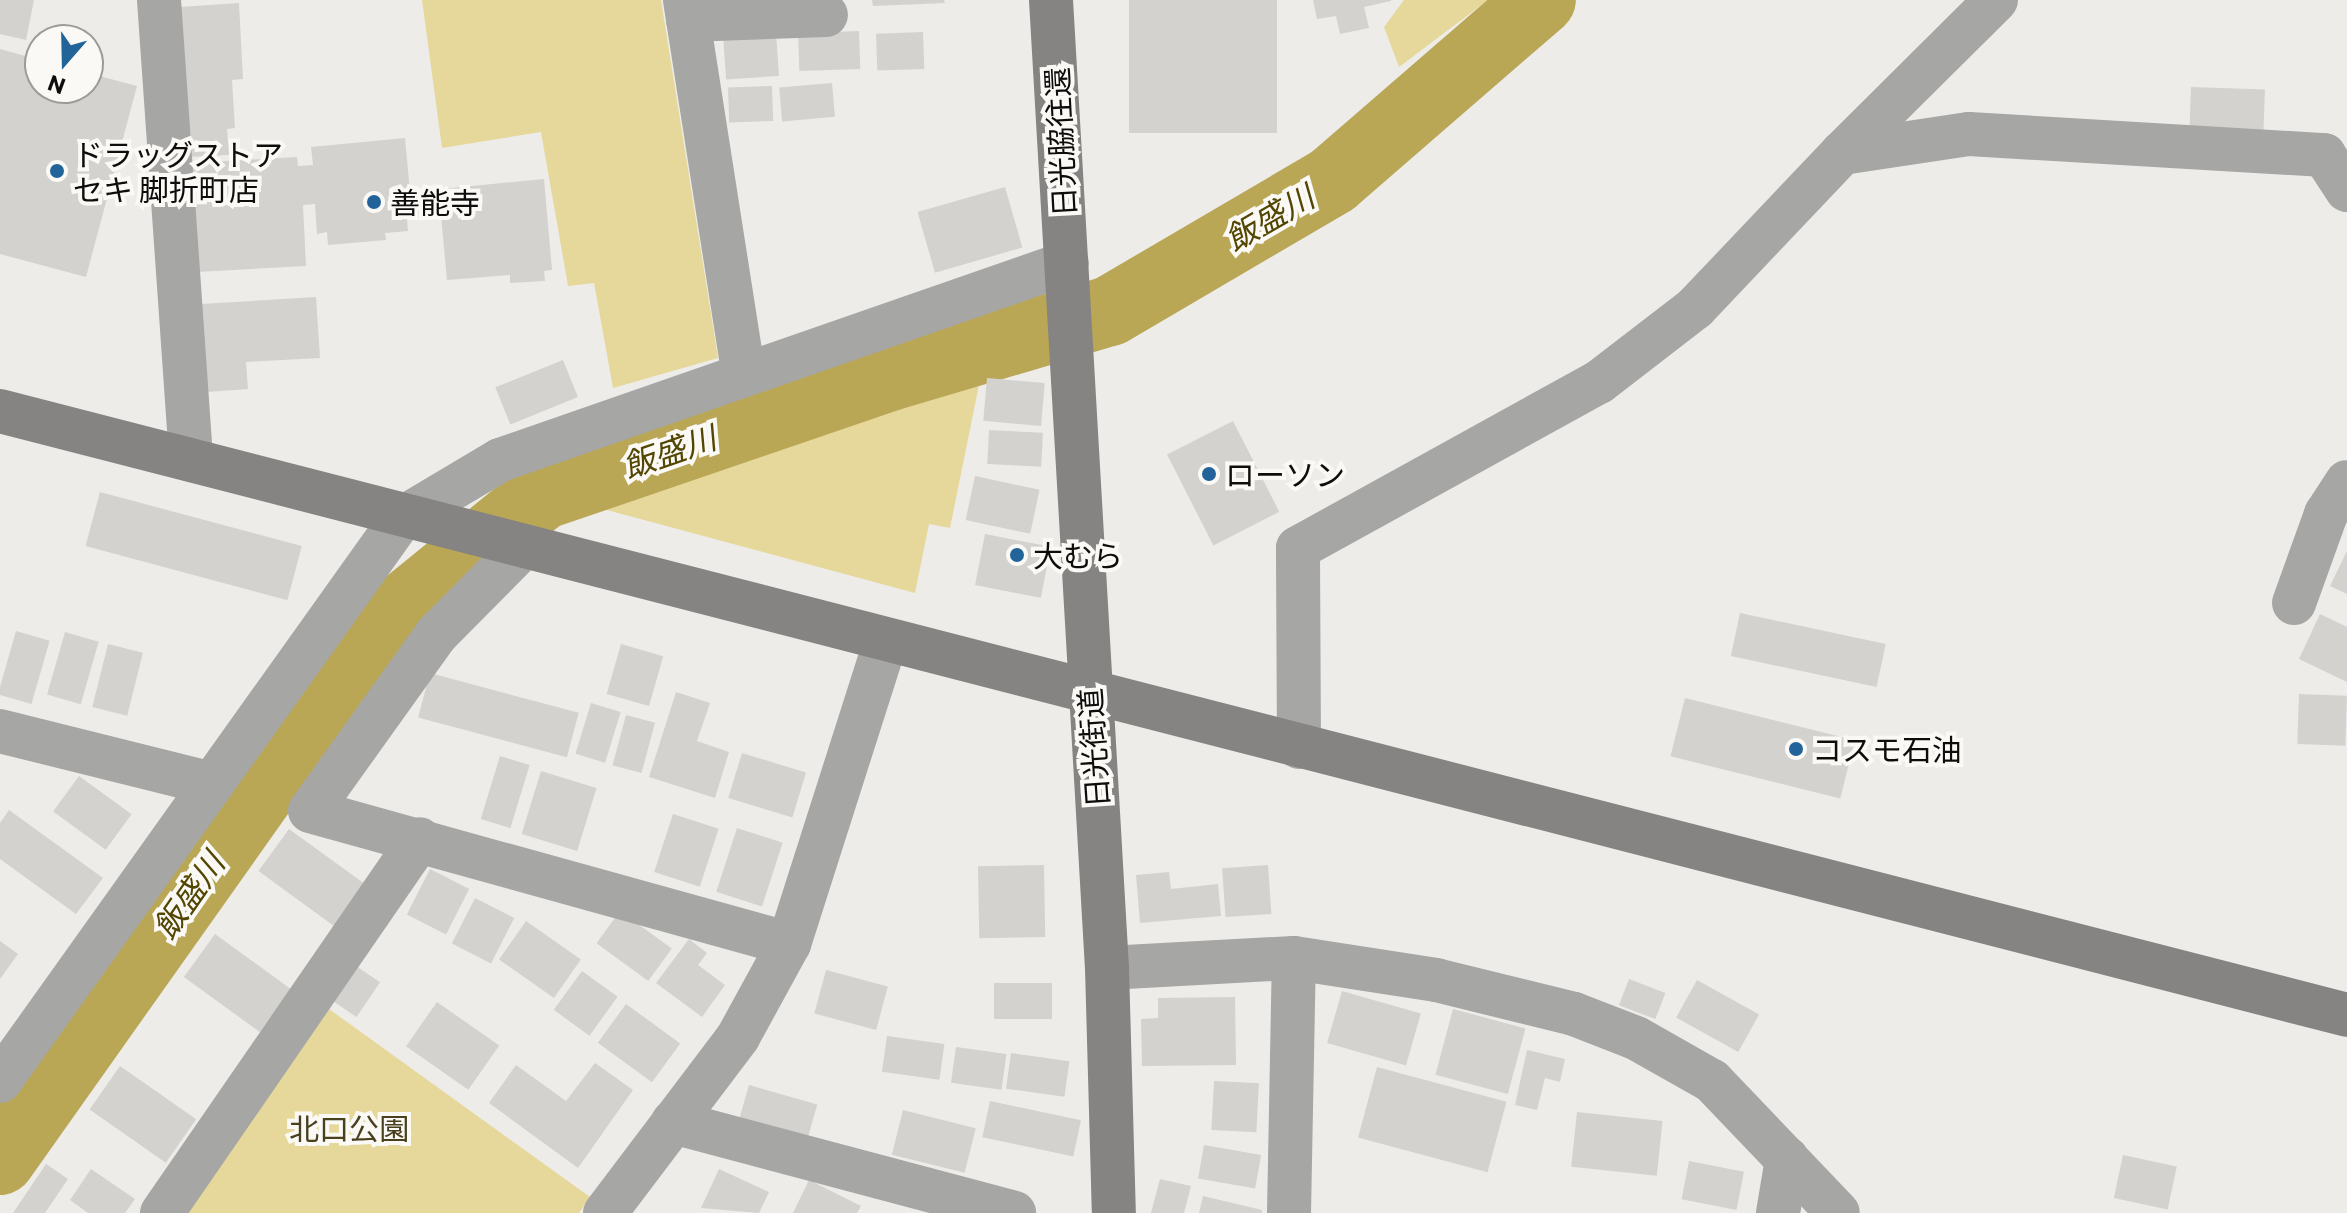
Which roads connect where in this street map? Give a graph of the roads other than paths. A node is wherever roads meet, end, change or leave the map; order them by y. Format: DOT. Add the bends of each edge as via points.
graph roads {
  1 [pos="159,0"];
  2 [pos="1051,0"];
  3 [pos="1996,0"];
  4 [pos="686,10"];
  5 [pos="826,15"];
  6 [pos="1842,153"];
  7 [pos="2347,190"];
  8 [pos="1067,273"];
  9 [pos="743,371"];
  10 [pos="0,411"];
  11 [pos="191,460"];
  12 [pos="2347,482"];
  13 [pos="401,519"];
  14 [pos="520,550"];
  15 [pos="2294,603"];
  16 [pos="885,643"];
  17 [pos="1090,695"];
  18 [pos="0,731"];
  19 [pos="1299,747"];
  20 [pos="208,783"];
  21 [pos="420,839"];
  22 [pos="789,944"];
  23 [pos="1294,958"];
  24 [pos="1107,968"];
  25 [pos="2347,1015"];
  26 [pos="0,1081"];
  27 [pos="673,1122"];
  28 [pos="1787,1159"];
  29 [pos="887,1198"];
  30 [pos="162,1213"];
  31 [pos="605,1213"];
  32 [pos="1014,1213"];
  33 [pos="1114,1213"];
  34 [pos="1289,1213"];
  35 [pos="1778,1213"];
  36 [pos="1838,1213"];
  1 -- 11 [label="street"];
  2 -- 8 [label="street, 日光脇往還"];
  3 -- 6 [label="street"];
  4 -- 5 [label="street"];
  4 -- 9 [label="street"];
  6 -- 7 [label="street" via="1969,134 2324,155"];
  6 -- 19 [label="street" via="1695,308 1599,382 1298,548"];
  8 -- 9 [label="street"];
  8 -- 17 [label="street, 日光街道"];
  9 -- 13 [label="street" via="500,460"];
  10 -- 11 [label="street"];
  11 -- 13 [label="street"];
  12 -- 15 [label="street" via="2326,514"];
  13 -- 14 [label="street"];
  13 -- 20 [label="street"];
  14 -- 16 [label="street"];
  14 -- 21 [label="street" via="436,635 310,811"];
  16 -- 17 [label="street"];
  16 -- 22 [label="street"];
  17 -- 19 [label="street"];
  17 -- 24 [label="street, 日光街道"];
  18 -- 20 [label="street"];
  19 -- 25 [label="street"];
  20 -- 26 [label="street"];
  21 -- 22 [label="street"];
  21 -- 30 [label="street"];
  22 -- 27 [label="street" via="738,1037"];
  23 -- 24 [label="street"];
  23 -- 28 [label="street" via="1452,983 1574,1014 1636,1038 1712,1081"];
  23 -- 34 [label="street"];
  24 -- 33 [label="street, 日光街道"];
  27 -- 29 [label="street"];
  27 -- 31 [label="street"];
  28 -- 35 [label="street"];
  28 -- 36 [label="street"];
  29 -- 32 [label="street"];
}
